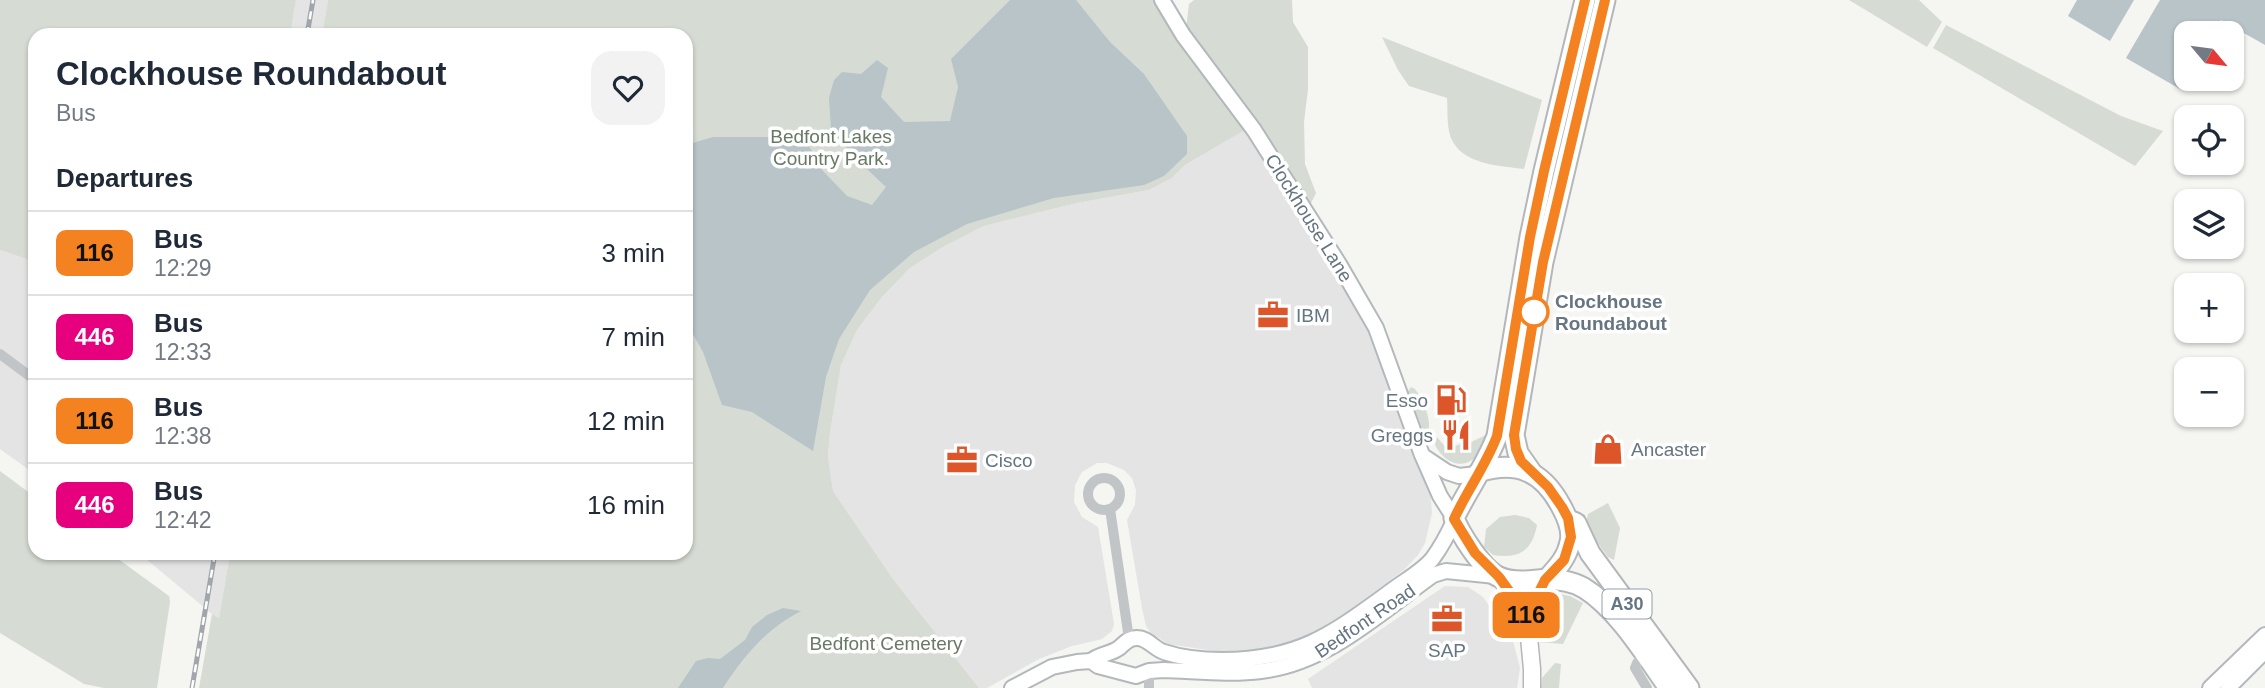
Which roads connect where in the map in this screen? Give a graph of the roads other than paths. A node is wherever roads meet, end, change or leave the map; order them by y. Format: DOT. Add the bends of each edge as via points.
graph roads {
  1 [pos="1162,0"];
  2 [pos="1585,0"];
  3 [pos="1605,0"];
  4 [pos="0,354"];
  5 [pos="28,375"];
  6 [pos="1422,455"];
  7 [pos="1532,472"];
  8 [pos="1478,473"];
  9 [pos="1110,509"];
  10 [pos="1568,518"];
  11 [pos="1454,520"];
  12 [pos="1498,576"];
  13 [pos="1546,579"];
  14 [pos="1527,616"];
  15 [pos="2265,635"];
  16 [pos="1124,644"];
  17 [pos="1153,648"];
  18 [pos="2265,651"];
  19 [pos="1646,656"];
  20 [pos="1091,661"];
  21 [pos="1149,671"];
  22 [pos="1128,674"];
  23 [pos="1012,688"];
  24 [pos="1140,688"];
  25 [pos="1149,688"];
  26 [pos="1532,688"];
  27 [pos="1647,688"];
  28 [pos="1669,688"];
  29 [pos="1689,688"];
  30 [pos="2210,688"];
  31 [pos="2228,688"];
  1 -- 6 [label="street, Clockhouse Lane" via="1254,131 1376,328"];
  2 -- 8 [label="highway" via="1530,237 1497,436"];
  3 -- 7 [label="highway" via="1543,262 1514,435 1518,453"];
  4 -- 5 [label="street"];
  6 -- 8 [label="street" via="1454,475"];
  6 -- 11 [label="street, Clockhouse Lane"];
  7 -- 8 [label="highway" via="1507,467"];
  7 -- 10 [label="highway"];
  8 -- 11 [label="highway"];
  9 -- 16 [label="street"];
  10 -- 13 [label="highway" via="1570,545 1564,560"];
  10 -- 29 [label="highway, A30" via="1576,523 1590,553"];
  11 -- 12 [label="highway" via="1475,553"];
  11 -- 17 [label="street, Bedfont Road" via="1431,561 1312,644 1265,658 1220,660"];
  12 -- 13 [label="highway" via="1518,581"];
  12 -- 14 [label="main road"];
  12 -- 21 [label="street, Bedfont Road" via="1454,571 1433,575 1350,635 1302,662 1262,671"];
  13 -- 14 [label="main road"];
  13 -- 19 [label="highway, A30" via="1583,587 1599,599"];
  14 -- 26 [label="main road"];
  15 -- 30 [label="street"];
  16 -- 17 [label="street, Bedfont Road" via="1142,639"];
  16 -- 20 [label="street"];
  16 -- 22 [label="street" via="1118,664"];
  17 -- 21 [label="street"];
  18 -- 31 [label="street"];
  19 -- 27 [label="street" via="1635,668"];
  19 -- 28 [label="highway, A30"];
  20 -- 22 [label="street"];
  20 -- 23 [label="street" via="1052,667"];
  21 -- 22 [label="street, Bedfont Road" via="1140,676"];
  21 -- 25 [label="street"];
  22 -- 24 [label="street"];
}
